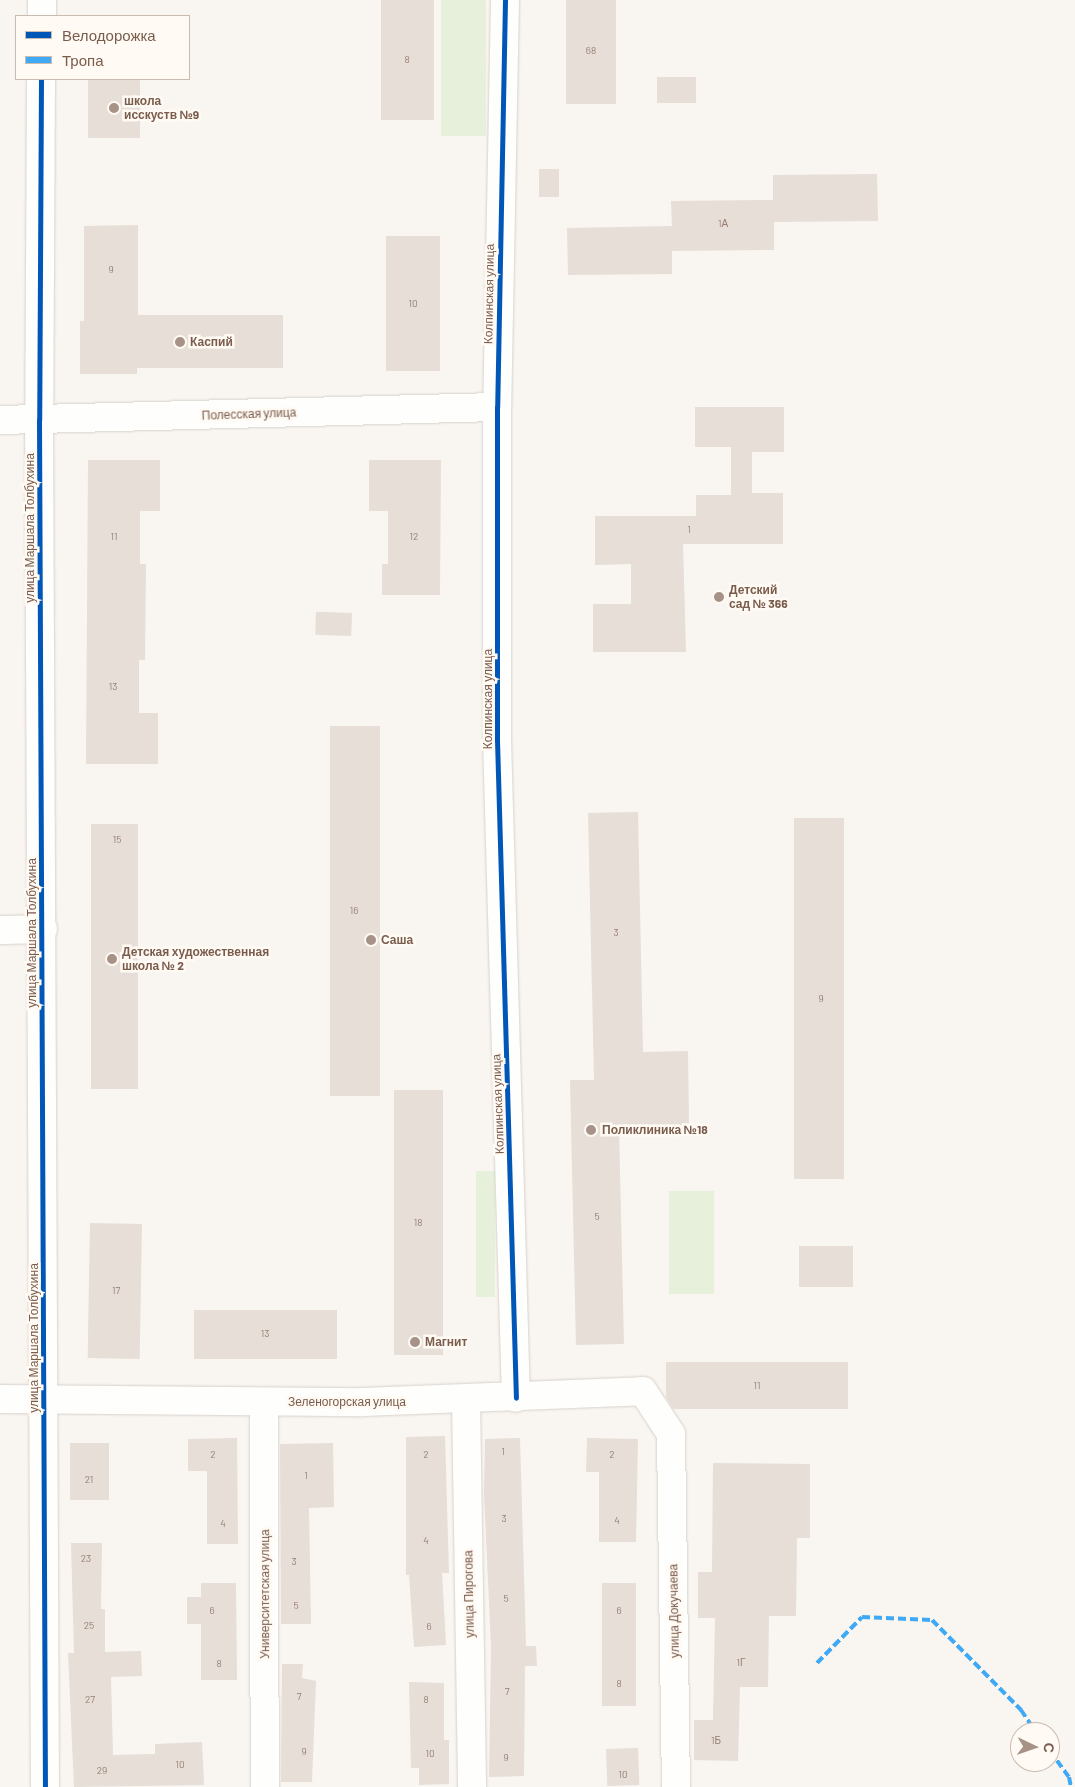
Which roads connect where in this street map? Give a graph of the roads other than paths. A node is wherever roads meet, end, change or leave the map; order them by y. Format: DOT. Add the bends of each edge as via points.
graph roads {
  1 [pos="42,0"];
  2 [pos="505,0"];
  3 [pos="42,15"];
  4 [pos="41,80"];
  5 [pos="497,407"];
  6 [pos="0,420"];
  7 [pos="39,420"];
  8 [pos="42,929"];
  9 [pos="0,930"];
  10 [pos="516,1398"];
  11 [pos="0,1399"];
  12 [pos="44,1399"];
  13 [pos="466,1400"];
  14 [pos="264,1402"];
  15 [pos="672,1434"];
  16 [pos="45,1787"];
  17 [pos="265,1787"];
  18 [pos="472,1787"];
  19 [pos="676,1787"];
  1 -- 3 [label="street"];
  2 -- 5 [label="street, Колпинская улица"];
  4 -- 7 [label="street, улица Маршала Толбухина"];
  5 -- 7 [label="street, Полесская улица"];
  5 -- 10 [label="street, Колпинская улица" via="497,740"];
  6 -- 7 [label="street, Полесская улица"];
  7 -- 8 [label="street, улица Маршала Толбухина"];
  8 -- 9 [label="street"];
  8 -- 12 [label="street, улица Маршала Толбухина"];
  10 -- 13 [label="street, Зеленогорская улица"];
  10 -- 15 [label="street, Зеленогорская улица" via="643,1391"];
  11 -- 12 [label="street, Зеленогорская улица"];
  12 -- 14 [label="street, Зеленогорская улица"];
  12 -- 16 [label="street, улица Маршала Толбухина"];
  13 -- 14 [label="street, Зеленогорская улица"];
  13 -- 18 [label="street, улица Пирогова"];
  14 -- 17 [label="street, Университетская улица"];
  15 -- 19 [label="street, улица Докучаева"];
}
